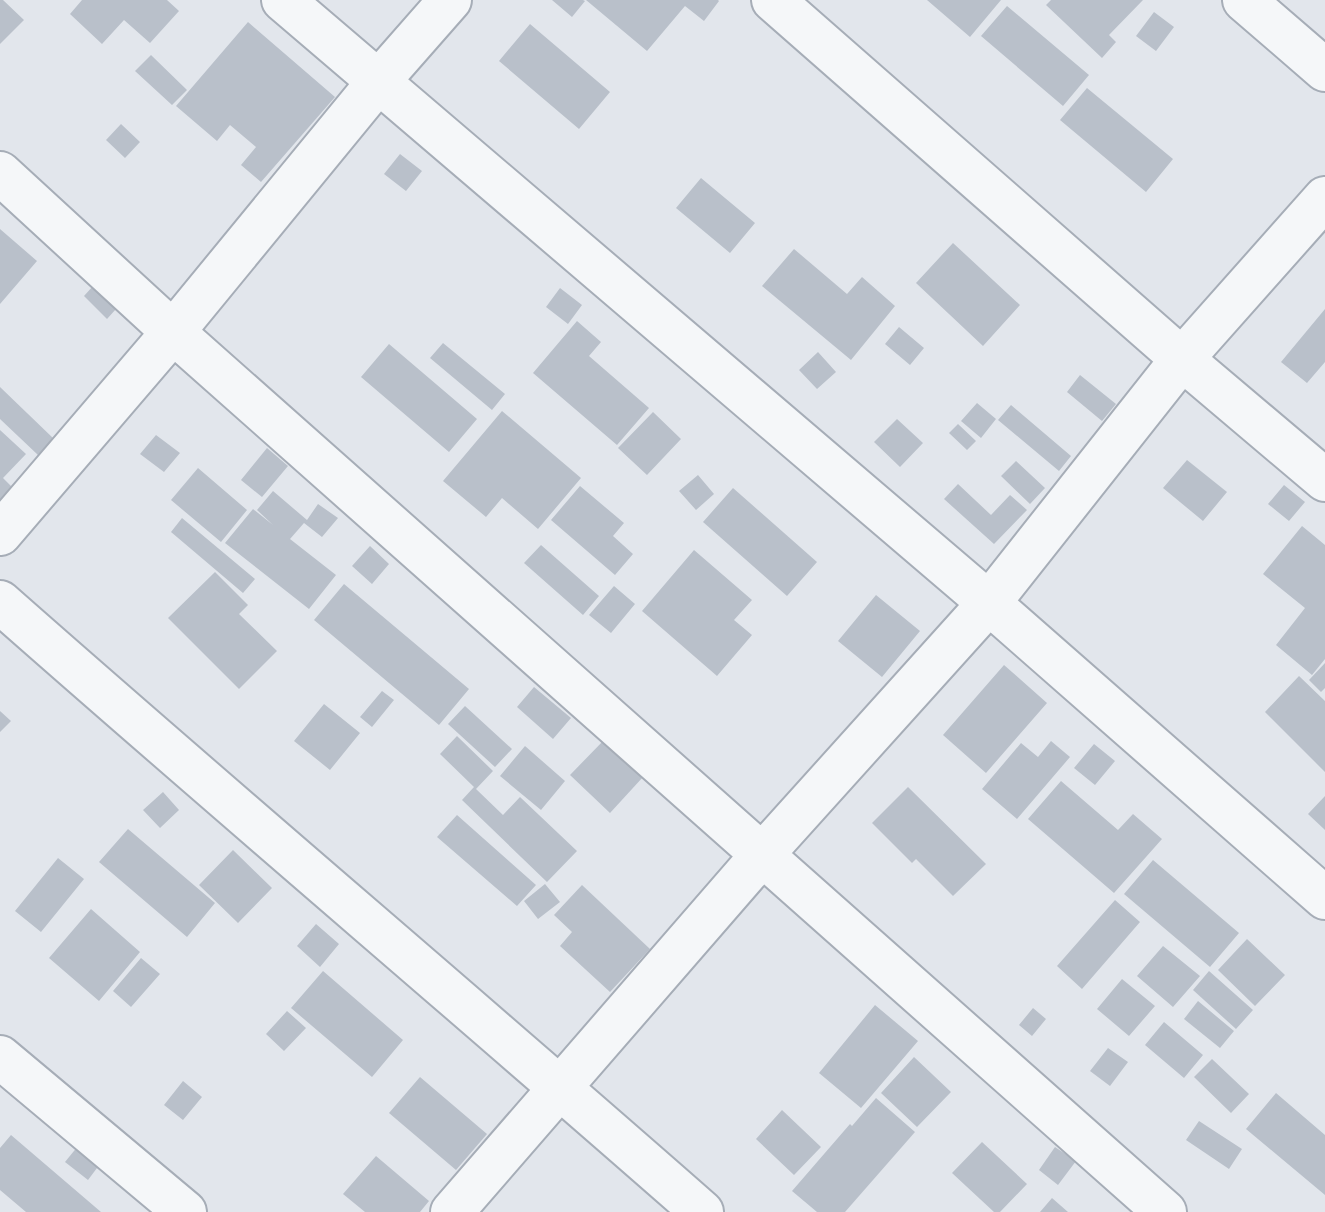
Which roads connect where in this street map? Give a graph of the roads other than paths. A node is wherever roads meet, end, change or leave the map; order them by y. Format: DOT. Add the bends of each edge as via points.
graph roads {
  1 [pos="283,0"];
  2 [pos="450,0"];
  3 [pos="773,0"];
  4 [pos="1244,0"];
  5 [pos="1325,70"];
  6 [pos="378,82"];
  7 [pos="0,173"];
  8 [pos="1325,198"];
  9 [pos="173,332"];
  10 [pos="1182,359"];
  11 [pos="1325,480"];
  12 [pos="0,534"];
  13 [pos="0,602"];
  14 [pos="989,603"];
  15 [pos="761,856"];
  16 [pos="1325,898"];
  17 [pos="0,1057"];
  18 [pos="560,1087"];
  19 [pos="185,1212"];
  20 [pos="452,1212"];
  21 [pos="702,1212"];
  22 [pos="1165,1212"];
  1 -- 6 [label="street"];
  2 -- 6 [label="street"];
  3 -- 10 [label="street"];
  4 -- 5 [label="street"];
  6 -- 9 [label="street"];
  6 -- 14 [label="street"];
  7 -- 9 [label="street"];
  8 -- 10 [label="street"];
  9 -- 12 [label="street"];
  9 -- 15 [label="street"];
  10 -- 11 [label="street"];
  10 -- 14 [label="street"];
  13 -- 18 [label="street"];
  14 -- 15 [label="street"];
  14 -- 16 [label="street"];
  15 -- 18 [label="street"];
  15 -- 22 [label="street"];
  17 -- 19 [label="street"];
  18 -- 20 [label="street"];
  18 -- 21 [label="street"];
}
